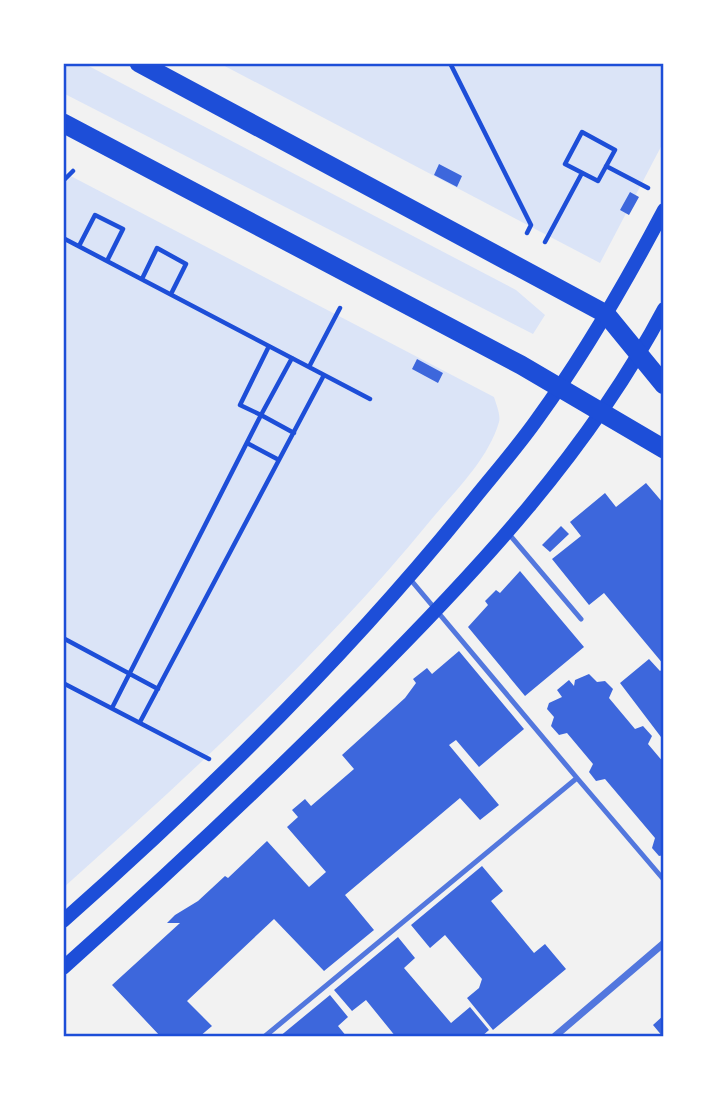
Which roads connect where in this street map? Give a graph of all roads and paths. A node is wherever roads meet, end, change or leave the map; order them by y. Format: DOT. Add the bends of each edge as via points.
graph roads {
  1 [pos="139,63"];
  2 [pos="450,63"];
  3 [pos="63,123"];
  4 [pos="606,166"];
  5 [pos="73,171"];
  6 [pos="582,173"];
  7 [pos="63,181"];
  8 [pos="648,188"];
  9 [pos="664,210"];
  10 [pos="527,233"];
  11 [pos="63,238"];
  12 [pos="545,242"];
  13 [pos="79,246"];
  14 [pos="107,261"];
  15 [pos="142,279"];
  16 [pos="171,294"];
  17 [pos="340,308"];
  18 [pos="664,309"];
  19 [pos="606,314"];
  20 [pos="269,346"];
  21 [pos="639,355"];
  22 [pos="292,358"];
  23 [pos="309,366"];
  24 [pos="324,375"];
  25 [pos="664,385"];
  26 [pos="559,387"];
  27 [pos="370,399"];
  28 [pos="602,412"];
  29 [pos="261,415"];
  30 [pos="293,433"];
  31 [pos="247,443"];
  32 [pos="664,449"];
  33 [pos="279,460"];
  34 [pos="507,531"];
  35 [pos="410,578"];
  36 [pos="439,611"];
  37 [pos="581,619"];
  38 [pos="63,638"];
  39 [pos="130,673"];
  40 [pos="64,684"];
  41 [pos="158,689"];
  42 [pos="112,708"];
  43 [pos="140,722"];
  44 [pos="209,760"];
  45 [pos="577,778"];
  46 [pos="664,880"];
  47 [pos="63,920"];
  48 [pos="664,943"];
  49 [pos="63,968"];
  50 [pos="264,1037"];
  51 [pos="554,1037"];
  1 -- 19 [label="highway"];
  2 -- 10 [label="path" via="531,225"];
  3 -- 26 [label="highway"];
  4 -- 6 [label="path" via="598,181"];
  4 -- 6 [label="path" via="615,150 582,132 565,164"];
  4 -- 8 [label="path"];
  5 -- 7 [label="path"];
  6 -- 12 [label="path"];
  9 -- 19 [label="main road"];
  11 -- 13 [label="path"];
  13 -- 14 [label="path"];
  13 -- 14 [label="path" via="95,215 123,229"];
  14 -- 15 [label="path"];
  15 -- 16 [label="path"];
  15 -- 16 [label="path" via="157,248 186,264"];
  16 -- 20 [label="path"];
  17 -- 23 [label="path"];
  18 -- 21 [label="main road"];
  19 -- 21 [label="highway"];
  19 -- 26 [label="main road"];
  20 -- 22 [label="path"];
  20 -- 29 [label="path" via="240,405"];
  21 -- 25 [label="highway"];
  21 -- 28 [label="main road"];
  22 -- 23 [label="path"];
  22 -- 29 [label="path"];
  23 -- 24 [label="path"];
  24 -- 27 [label="path"];
  24 -- 30 [label="path"];
  26 -- 28 [label="highway"];
  26 -- 35 [label="main road"];
  28 -- 32 [label="highway"];
  28 -- 34 [label="main road"];
  29 -- 30 [label="path"];
  29 -- 31 [label="path"];
  30 -- 33 [label="path"];
  31 -- 33 [label="path"];
  31 -- 39 [label="path"];
  33 -- 41 [label="path"];
  34 -- 36 [label="main road"];
  34 -- 37 [label="lane"];
  35 -- 36 [label="lane"];
  35 -- 47 [label="main road" via="191,804"];
  36 -- 45 [label="lane"];
  36 -- 49 [label="main road" via="211,835"];
  38 -- 39 [label="path"];
  39 -- 41 [label="path"];
  39 -- 42 [label="path"];
  40 -- 42 [label="path"];
  41 -- 43 [label="path"];
  42 -- 43 [label="path"];
  43 -- 44 [label="path"];
  45 -- 46 [label="lane"];
  45 -- 50 [label="lane"];
  48 -- 51 [label="street"];
}
